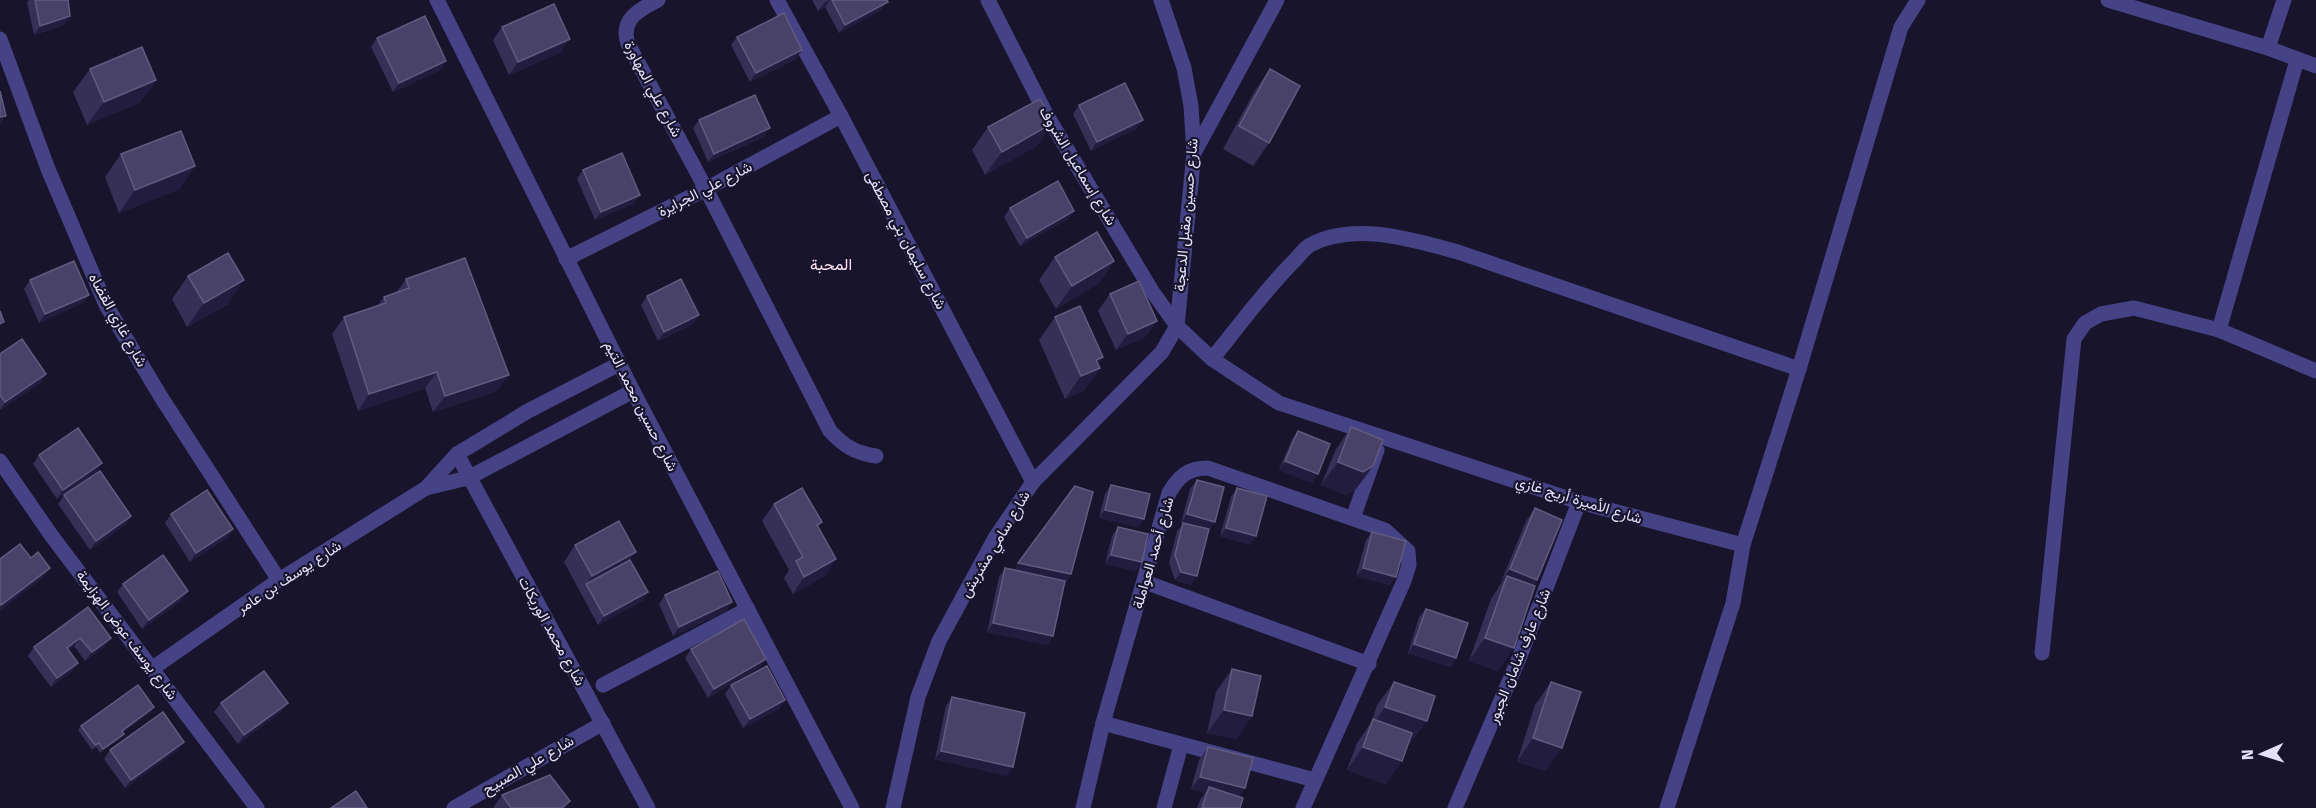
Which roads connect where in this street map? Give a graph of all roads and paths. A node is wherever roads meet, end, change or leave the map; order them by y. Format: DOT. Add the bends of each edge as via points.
graph roads {
  1 [pos="437,0"];
  2 [pos="658,0"];
  3 [pos="777,0"];
  4 [pos="988,0"];
  5 [pos="1161,0"];
  6 [pos="1276,0"];
  7 [pos="1918,0"];
  8 [pos="2108,0"];
  9 [pos="2284,0"];
  10 [pos="0,39"];
  11 [pos="2268,48"];
  12 [pos="2297,60"];
  13 [pos="2316,66"];
  14 [pos="841,116"];
  15 [pos="1194,153"];
  16 [pos="706,189"];
  17 [pos="566,259"];
  18 [pos="1177,326"];
  19 [pos="2219,330"];
  20 [pos="1212,359"];
  21 [pos="619,364"];
  22 [pos="1799,369"];
  23 [pos="2316,371"];
  24 [pos="633,391"];
  25 [pos="1382,436"];
  26 [pos="457,454"];
  27 [pos="876,456"];
  28 [pos="0,460"];
  29 [pos="468,478"];
  30 [pos="1033,482"];
  31 [pos="426,488"];
  32 [pos="1579,502"];
  33 [pos="1353,518"];
  34 [pos="1743,545"];
  35 [pos="279,580"];
  36 [pos="1145,582"];
  37 [pos="748,609"];
  38 [pos="2042,653"];
  39 [pos="1369,664"];
  40 [pos="153,668"];
  41 [pos="603,685"];
  42 [pos="603,723"];
  43 [pos="1103,723"];
  44 [pos="1181,745"];
  45 [pos="1315,780"];
  46 [pos="257,808"];
  47 [pos="454,808"];
  48 [pos="648,808"];
  49 [pos="852,808"];
  50 [pos="893,808"];
  51 [pos="1083,808"];
  52 [pos="1164,808"];
  53 [pos="1303,808"];
  54 [pos="1455,808"];
  55 [pos="1667,808"];
  1 -- 17 [label="street, شارع حسين محمد التيم"];
  2 -- 16 [label="street, شارع علي المهاورة" via="639,10 628,21 624,34"];
  3 -- 14 [label="street, شارع سليمان بني مصطفى"];
  4 -- 18 [label="street, شارع إسماعيل الشروف" via="1046,114"];
  5 -- 15 [label="street, شارع حسين مقبل الدعجة" via="1184,68"];
  6 -- 15 [label="street"];
  7 -- 22 [label="street" via="1901,27"];
  8 -- 11 [label="street"];
  9 -- 11 [label="street"];
  10 -- 35 [label="street, شارع غازي القضاه" via="48,169 106,305"];
  11 -- 12 [label="street"];
  12 -- 13 [label="street"];
  12 -- 19 [label="street"];
  14 -- 16 [label="street, شارع علي الجرايرة"];
  14 -- 30 [label="street, شارع سليمان بني مصطفى"];
  15 -- 18 [label="street, شارع حسين مقبل الدعجة"];
  16 -- 17 [label="street, شارع علي الجرايرة"];
  16 -- 27 [label="street" via="830,431 853,451"];
  17 -- 21 [label="street, شارع حسين محمد التيم"];
  18 -- 20 [label="street, شارع الأميرة أريج غازي"];
  18 -- 30 [label="street, شارع سامي مشربش" via="1162,352"];
  19 -- 23 [label="street"];
  19 -- 38 [label="street" via="2134,308 2101,314 2085,323 2074,339"];
  20 -- 22 [label="street" via="1274,282 1310,245 1371,234 1407,238 1458,252"];
  20 -- 25 [label="street, شارع الأميرة أريج غازي" via="1279,403"];
  21 -- 24 [label="street, شارع حسين محمد التيم"];
  21 -- 26 [label="street, شارع يوسف بن عامر" via="528,411"];
  22 -- 34 [label="street"];
  24 -- 29 [label="street, شارع يوسف بن عامر"];
  24 -- 37 [label="street, شارع حسين محمد التيم"];
  25 -- 32 [label="street, شارع الأميرة أريج غازي"];
  25 -- 33 [label="street"];
  26 -- 29 [label="street, شارع محمد الوريكات"];
  26 -- 31 [label="street, شارع يوسف بن عامر"];
  28 -- 40 [label="street, شارع يوسف عوض الهزايمة" via="51,535"];
  29 -- 31 [label="street, شارع يوسف بن عامر"];
  29 -- 42 [label="street, شارع محمد الوريكات"];
  30 -- 50 [label="street, شارع سامي مشربش" via="995,538 939,641 918,698"];
  31 -- 35 [label="street, شارع يوسف بن عامر"];
  32 -- 34 [label="street, شارع الأميرة أريج غازي"];
  32 -- 54 [label="street, شارع عارف شامان الجبور" via="1520,656"];
  33 -- 36 [label="street, شارع أحمد العواملة" via="1208,468 1188,470 1169,493"];
  33 -- 39 [label="street, شارع أحمد العواملة" via="1385,530 1408,551 1404,581"];
  34 -- 55 [label="street" via="1733,603"];
  35 -- 40 [label="street, شارع يوسف بن عامر"];
  36 -- 39 [label="street"];
  36 -- 43 [label="street, شارع أحمد العواملة"];
  37 -- 41 [label="street"];
  37 -- 49 [label="street, شارع حسين محمد التيم"];
  39 -- 45 [label="street, شارع أحمد العواملة"];
  40 -- 46 [label="street, شارع يوسف عوض الهزايمة"];
  42 -- 47 [label="street, شارع علي الصبيح"];
  42 -- 48 [label="street, شارع محمد الوريكات"];
  43 -- 44 [label="street"];
  43 -- 51 [label="street, شارع أحمد العواملة"];
  44 -- 45 [label="street"];
  44 -- 52 [label="street"];
  45 -- 53 [label="street, شارع أحمد العواملة"];
}
